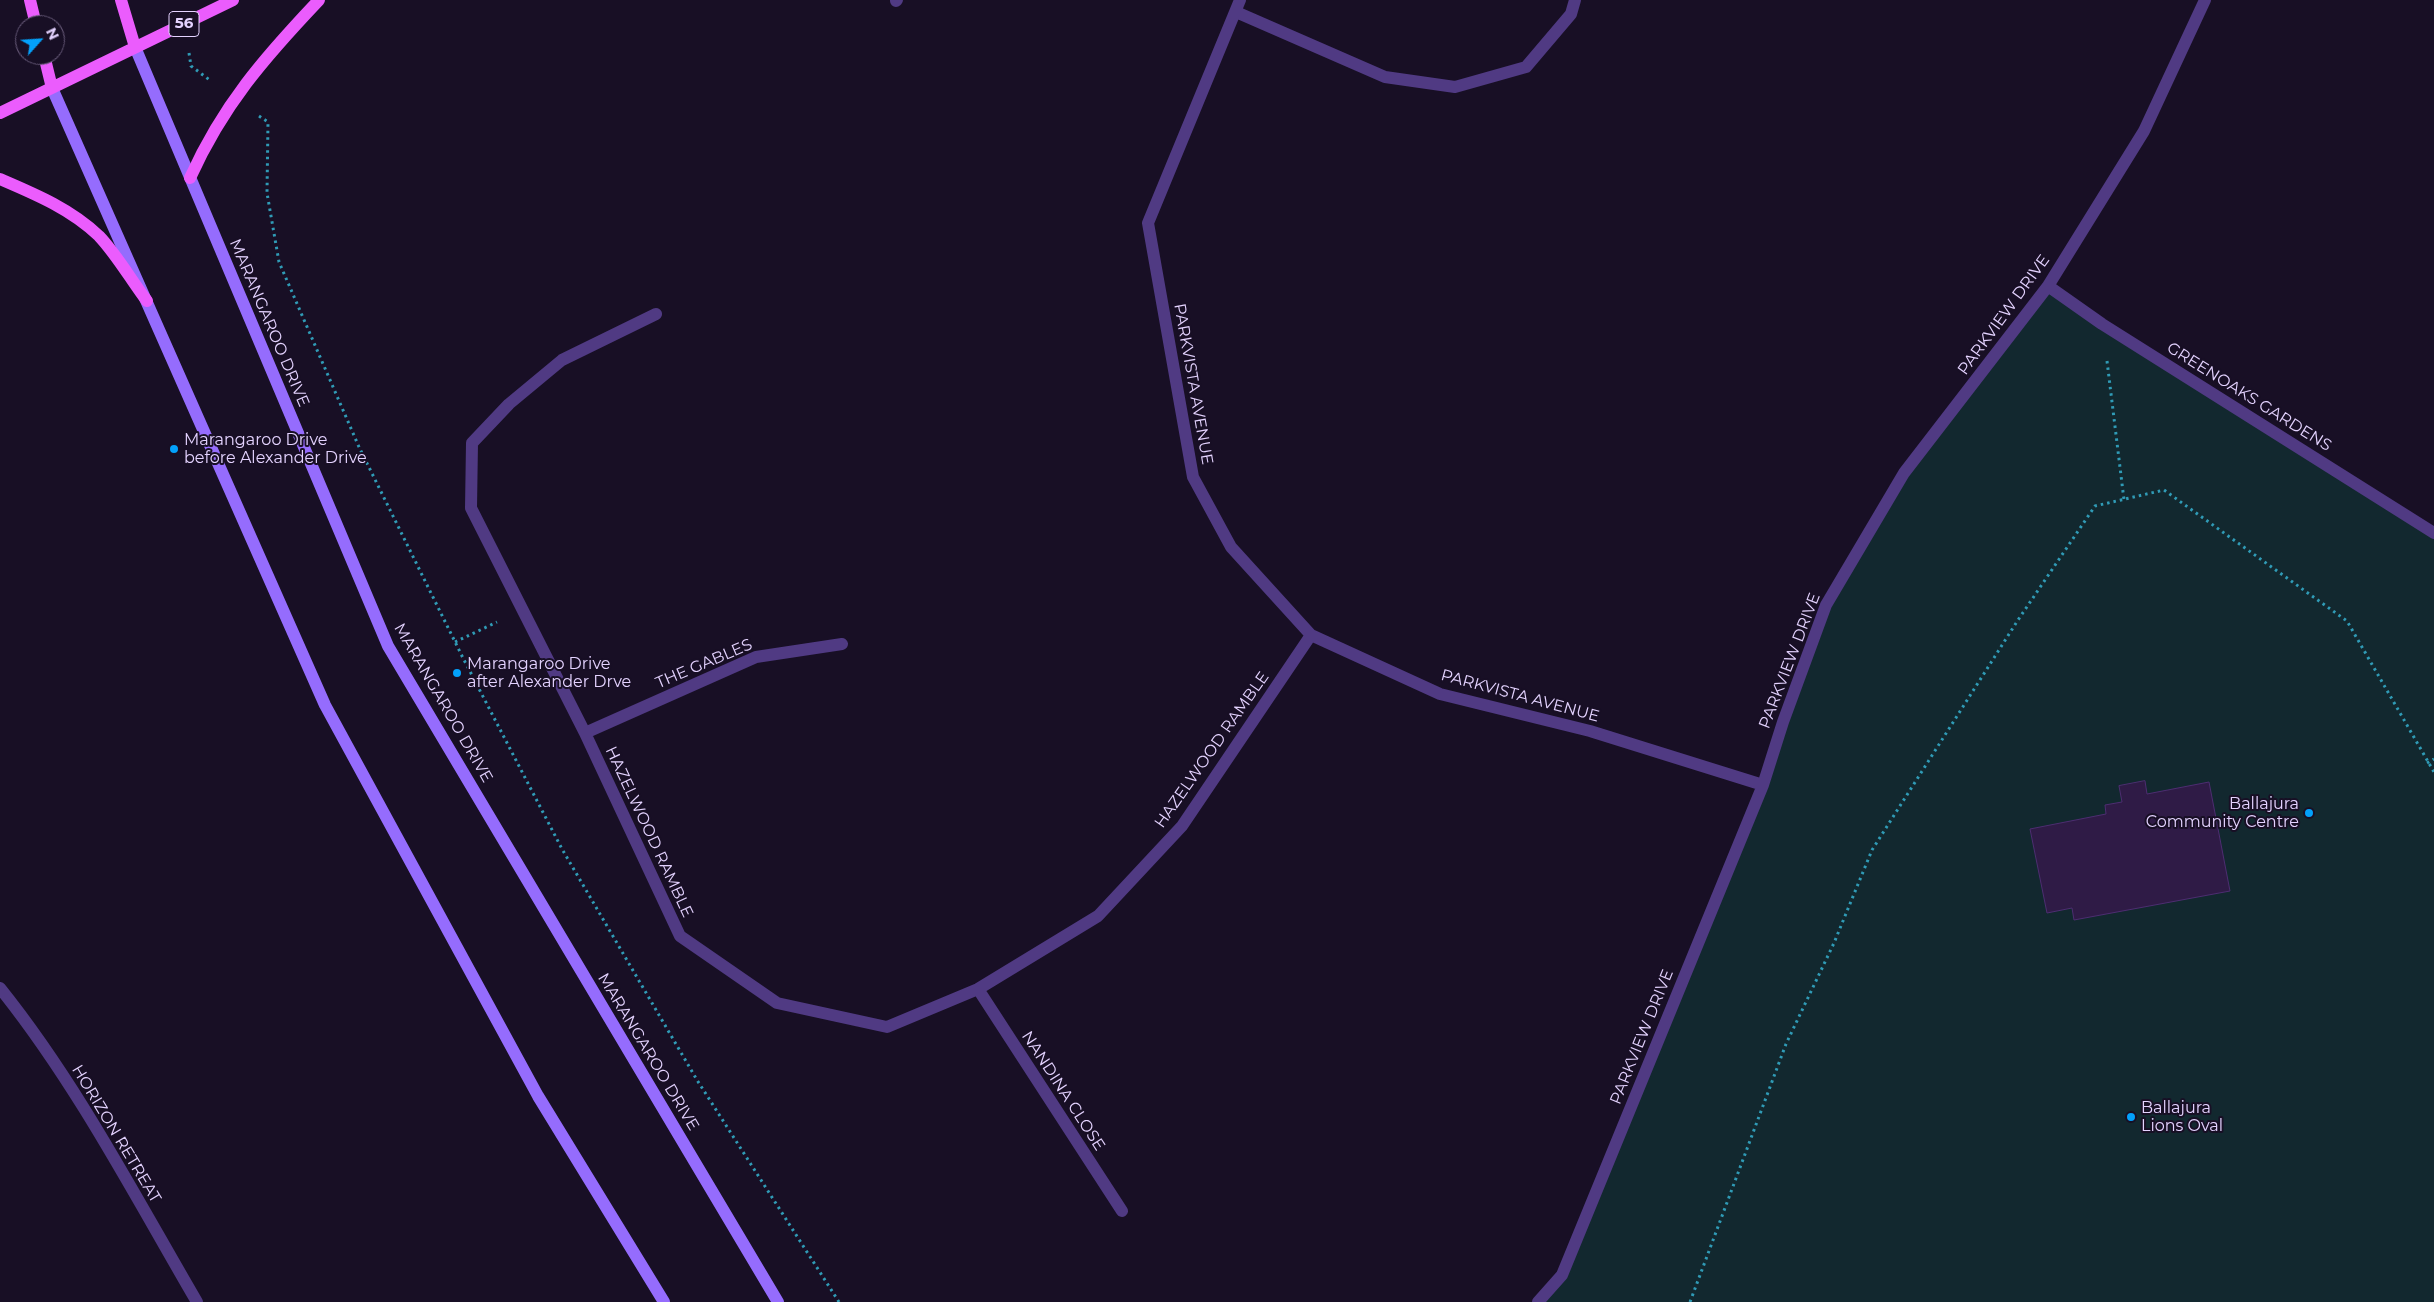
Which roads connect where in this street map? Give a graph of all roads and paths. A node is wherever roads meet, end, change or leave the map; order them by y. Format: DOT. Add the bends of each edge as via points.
graph roads {
  1 [pos="30,0"];
  2 [pos="121,0"];
  3 [pos="233,0"];
  4 [pos="319,0"];
  5 [pos="1575,0"];
  6 [pos="2205,0"];
  7 [pos="1238,6"];
  8 [pos="34,15"];
  9 [pos="186,23"];
  10 [pos="135,47"];
  11 [pos="46,65"];
  12 [pos="52,88"];
  13 [pos="234,98"];
  14 [pos="0,113"];
  15 [pos="190,178"];
  16 [pos="0,179"];
  17 [pos="2048,286"];
  18 [pos="147,301"];
  19 [pos="656,314"];
  20 [pos="2102,324"];
  21 [pos="2124,500"];
  22 [pos="2434,533"];
  23 [pos="523,611"];
  24 [pos="1311,635"];
  25 [pos="455,642"];
  26 [pos="842,644"];
  27 [pos="585,733"];
  28 [pos="2434,759"];
  29 [pos="2427,763"];
  30 [pos="2434,772"];
  31 [pos="1763,785"];
  32 [pos="0,988"];
  33 [pos="978,989"];
  34 [pos="1122,1211"];
  35 [pos="197,1302"];
  36 [pos="664,1302"];
  37 [pos="778,1302"];
  38 [pos="839,1302"];
  39 [pos="1538,1302"];
  40 [pos="1690,1302"];
  1 -- 8 [label="main road"];
  2 -- 10 [label="main road, MARANGAROO DRIVE"];
  3 -- 9 [label="main road, 56"];
  4 -- 13 [label="main road" via="250,75"];
  5 -- 7 [label="street" via="1571,14 1526,67 1455,87 1386,77"];
  6 -- 17 [label="street, PARKVIEW DRIVE" via="2144,131"];
  7 -- 24 [label="street, PARKVISTA AVENUE" via="1148,223 1193,477 1231,547"];
  9 -- 10 [label="main road, 56"];
  9 -- 13 [label="path" via="191,66"];
  10 -- 12 [label="main road, 56"];
  10 -- 15 [label="main road, MARANGAROO DRIVE"];
  11 -- 12 [label="main road"];
  12 -- 14 [label="main road, 56"];
  12 -- 18 [label="main road"];
  13 -- 15 [label="main road"];
  13 -- 25 [label="path" via="268,122 267,194 279,262 358,447"];
  15 -- 37 [label="main road, MARANGAROO DRIVE" via="388,646"];
  16 -- 18 [label="main road" via="43,197 99,237"];
  17 -- 20 [label="street, GREENOAKS GARDENS"];
  17 -- 31 [label="street, PARKVIEW DRIVE" via="1904,473 1826,606"];
  18 -- 36 [label="main road" via="324,705 538,1096"];
  19 -- 23 [label="street, HAZELWOOD RAMBLE" via="562,360 509,404 472,444 471,508"];
  20 -- 21 [label="path"];
  20 -- 22 [label="street, GREENOAKS GARDENS"];
  21 -- 29 [label="path" via="2164,490 2347,622"];
  21 -- 40 [label="path" via="2095,506 2012,628 1872,850 1834,943 1786,1044"];
  23 -- 25 [label="path"];
  23 -- 27 [label="street, HAZELWOOD RAMBLE"];
  24 -- 31 [label="street, PARKVISTA AVENUE" via="1440,694 1590,731"];
  24 -- 33 [label="street, HAZELWOOD RAMBLE" via="1182,826 1098,916"];
  25 -- 38 [label="path" via="567,858 697,1080"];
  26 -- 27 [label="street, THE GABLES" via="756,657"];
  27 -- 33 [label="street, HAZELWOOD RAMBLE" via="680,936 776,1003 887,1027"];
  28 -- 29 [label="path"];
  29 -- 30 [label="path"];
  31 -- 39 [label="street, PARKVIEW DRIVE" via="1562,1275"];
  32 -- 35 [label="street, HORIZON RETREAT" via="31,1027 76,1097"];
  33 -- 34 [label="street, NANDINA CLOSE"];
}
